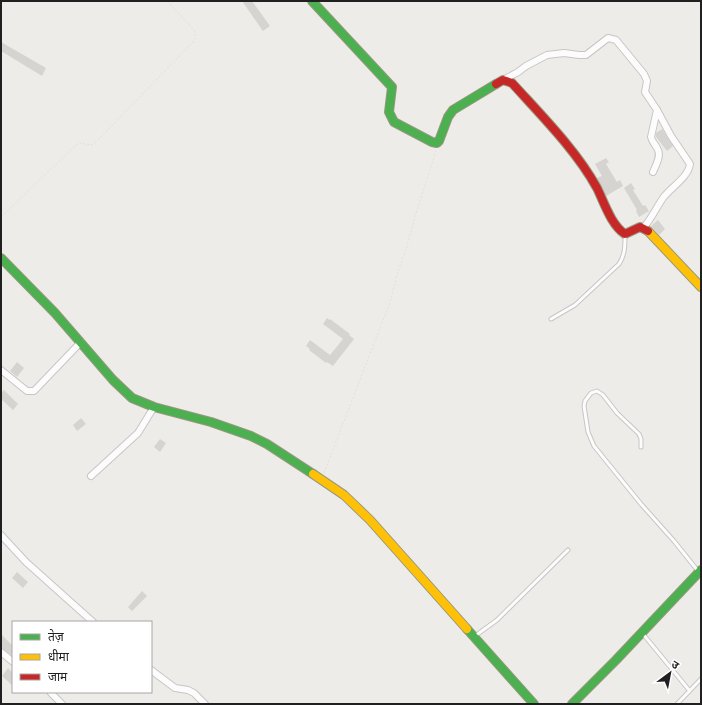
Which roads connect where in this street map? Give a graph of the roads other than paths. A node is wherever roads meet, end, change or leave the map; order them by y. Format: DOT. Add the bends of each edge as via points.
graph roads {
  1 [pos="312,1"];
  2 [pos="503,80"];
  3 [pos="658,110"];
  4 [pos="652,172"];
  5 [pos="644,228"];
  6 [pos="625,234"];
  7 [pos="1,258"];
  8 [pos="701,287"];
  9 [pos="551,319"];
  10 [pos="81,342"];
  11 [pos="1,370"];
  12 [pos="154,407"];
  13 [pos="641,447"];
  14 [pos="91,476"];
  15 [pos="1,535"];
  16 [pos="568,550"];
  17 [pos="700,571"];
  18 [pos="92,621"];
  19 [pos="642,632"];
  20 [pos="474,637"];
  21 [pos="1,652"];
  22 [pos="12,661"];
  23 [pos="152,671"];
  24 [pos="701,679"];
  25 [pos="689,690"];
  26 [pos="51,693"];
  27 [pos="62,704"];
  28 [pos="205,704"];
  29 [pos="534,704"];
  30 [pos="572,704"];
  31 [pos="677,704"];
  1 -- 2 [label="street" via="392,88 389,110 394,122 432,142 440,139 450,113"];
  2 -- 3 [label="street" via="547,55 586,55 610,38 616,40 644,74 647,80 645,92"];
  2 -- 6 [label="street" via="518,88 579,159 597,188 605,207 620,231"];
  3 -- 4 [label="street" via="651,140 660,154"];
  3 -- 5 [label="street" via="671,136 690,161 690,166"];
  5 -- 6 [label="street"];
  5 -- 8 [label="street"];
  6 -- 9 [label="lane" via="623,258 619,264 575,305"];
  7 -- 10 [label="street"];
  10 -- 11 [label="street" via="34,391 28,391"];
  10 -- 12 [label="street" via="122,390 132,398"];
  12 -- 14 [label="street" via="134,437"];
  12 -- 20 [label="street" via="251,436 322,479 357,506"];
  13 -- 17 [label="lane" via="639,434 603,396 597,392 591,393 584,406 588,432 594,446"];
  15 -- 18 [label="street" via="26,562"];
  16 -- 20 [label="lane" via="498,620"];
  17 -- 19 [label="street"];
  19 -- 25 [label="lane"];
  19 -- 30 [label="street"];
  20 -- 29 [label="street"];
  21 -- 22 [label="street"];
  23 -- 28 [label="street" via="175,688 192,692"];
  24 -- 25 [label="lane"];
  25 -- 31 [label="lane"];
  26 -- 27 [label="street"];
}
